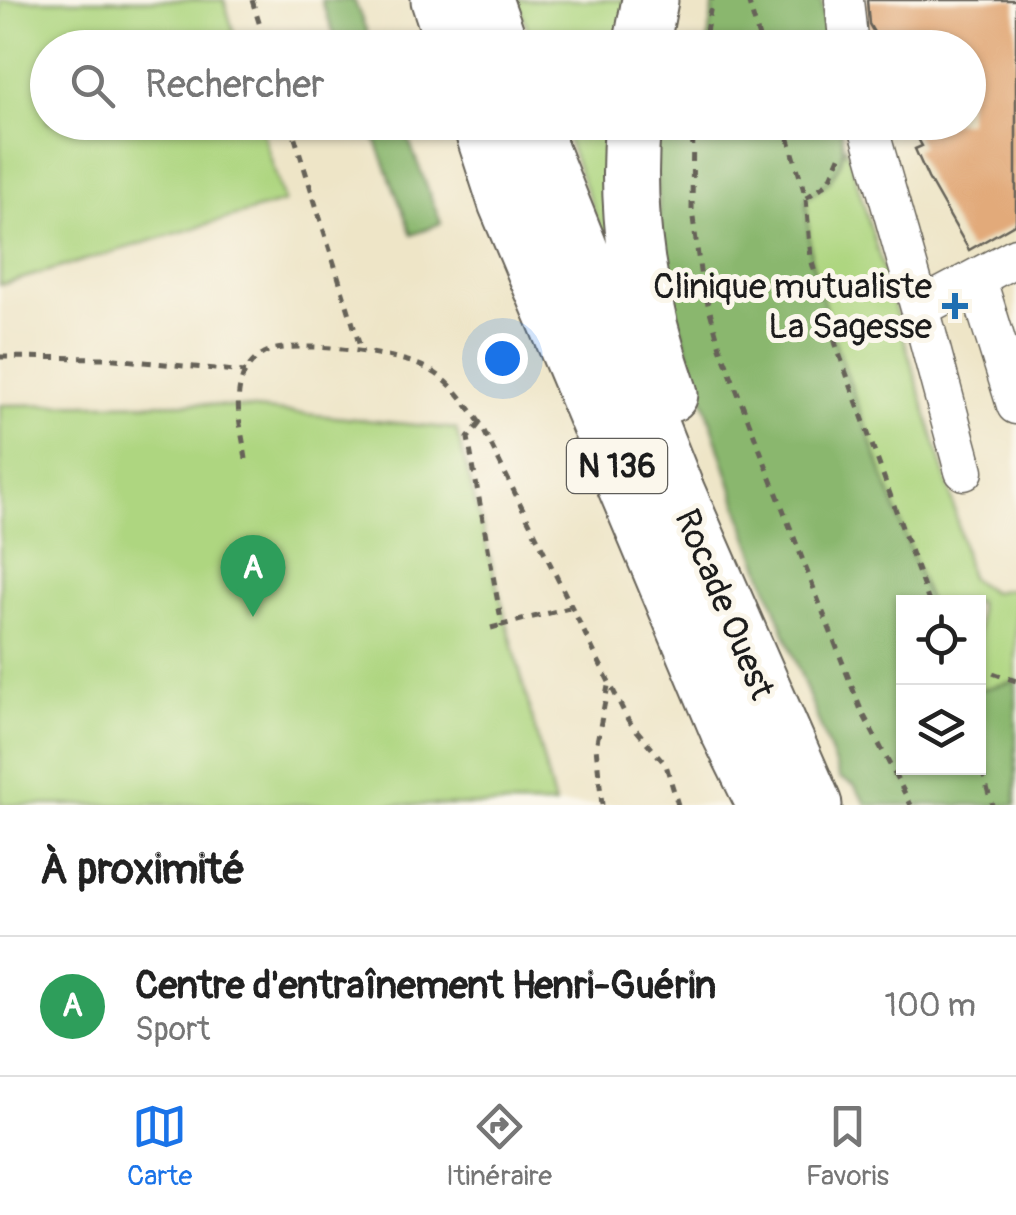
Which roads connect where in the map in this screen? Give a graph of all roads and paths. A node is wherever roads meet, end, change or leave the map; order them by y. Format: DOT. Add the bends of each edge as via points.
graph roads {
  1 [pos="252,0"];
  2 [pos="439,0"];
  3 [pos="484,0"];
  4 [pos="650,0"];
  5 [pos="712,0"];
  6 [pos="748,0"];
  7 [pos="844,0"];
  8 [pos="261,30"];
  9 [pos="449,30"];
  10 [pos="495,30"];
  11 [pos="644,30"];
  12 [pos="706,30"];
  13 [pos="757,30"];
  14 [pos="847,30"];
  15 [pos="296,140"];
  16 [pos="486,140"];
  17 [pos="535,140"];
  18 [pos="630,140"];
  19 [pos="693,140"];
  20 [pos="789,140"];
  21 [pos="850,140"];
  22 [pos="858,140"];
  23 [pos="806,198"];
  24 [pos="1016,257"];
  25 [pos="977,280"];
  26 [pos="920,308"];
  27 [pos="362,353"];
  28 [pos="0,356"];
  29 [pos="245,372"];
  30 [pos="1016,406"];
  31 [pos="480,423"];
  32 [pos="246,459"];
  33 [pos="964,472"];
  34 [pos="676,490"];
  35 [pos="926,595"];
  36 [pos="570,608"];
  37 [pos="502,625"];
  38 [pos="491,628"];
  39 [pos="986,671"];
  40 [pos="1016,681"];
  41 [pos="608,683"];
  42 [pos="983,775"];
  43 [pos="602,805"];
  44 [pos="678,805"];
  45 [pos="765,805"];
  46 [pos="814,805"];
  47 [pos="911,805"];
  48 [pos="992,805"];
  1 -- 8 [label="path"];
  2 -- 9 [label="highway"];
  3 -- 10 [label="highway"];
  4 -- 11 [label="highway"];
  5 -- 12 [label="path"];
  6 -- 13 [label="path"];
  7 -- 14 [label="lane"];
  15 -- 27 [label="path"];
  16 -- 45 [label="highway, Rocade Ouest / N 136" via="514,220"];
  17 -- 34 [label="highway, Rocade Ouest / N 136"];
  18 -- 34 [label="highway" via="637,262 664,378 691,452"];
  19 -- 47 [label="path" via="694,227 720,348 861,710"];
  20 -- 23 [label="path"];
  21 -- 23 [label="path" via="836,172"];
  22 -- 26 [label="lane"];
  23 -- 35 [label="path" via="810,259"];
  24 -- 25 [label="lane"];
  25 -- 26 [label="lane"];
  25 -- 30 [label="lane"];
  26 -- 33 [label="lane"];
  27 -- 29 [label="path" via="276,348 260,354"];
  27 -- 31 [label="path" via="437,374"];
  28 -- 29 [label="path"];
  29 -- 32 [label="path" via="237,399"];
  31 -- 36 [label="path"];
  31 -- 37 [label="path" via="468,438"];
  34 -- 46 [label="highway, Rocade Ouest / N 136"];
  36 -- 37 [label="path"];
  36 -- 41 [label="path"];
  37 -- 38 [label="path"];
  39 -- 40 [label="path"];
  41 -- 43 [label="path" via="596,746"];
  41 -- 44 [label="path" via="628,720 666,765"];
  42 -- 48 [label="path"];
}
